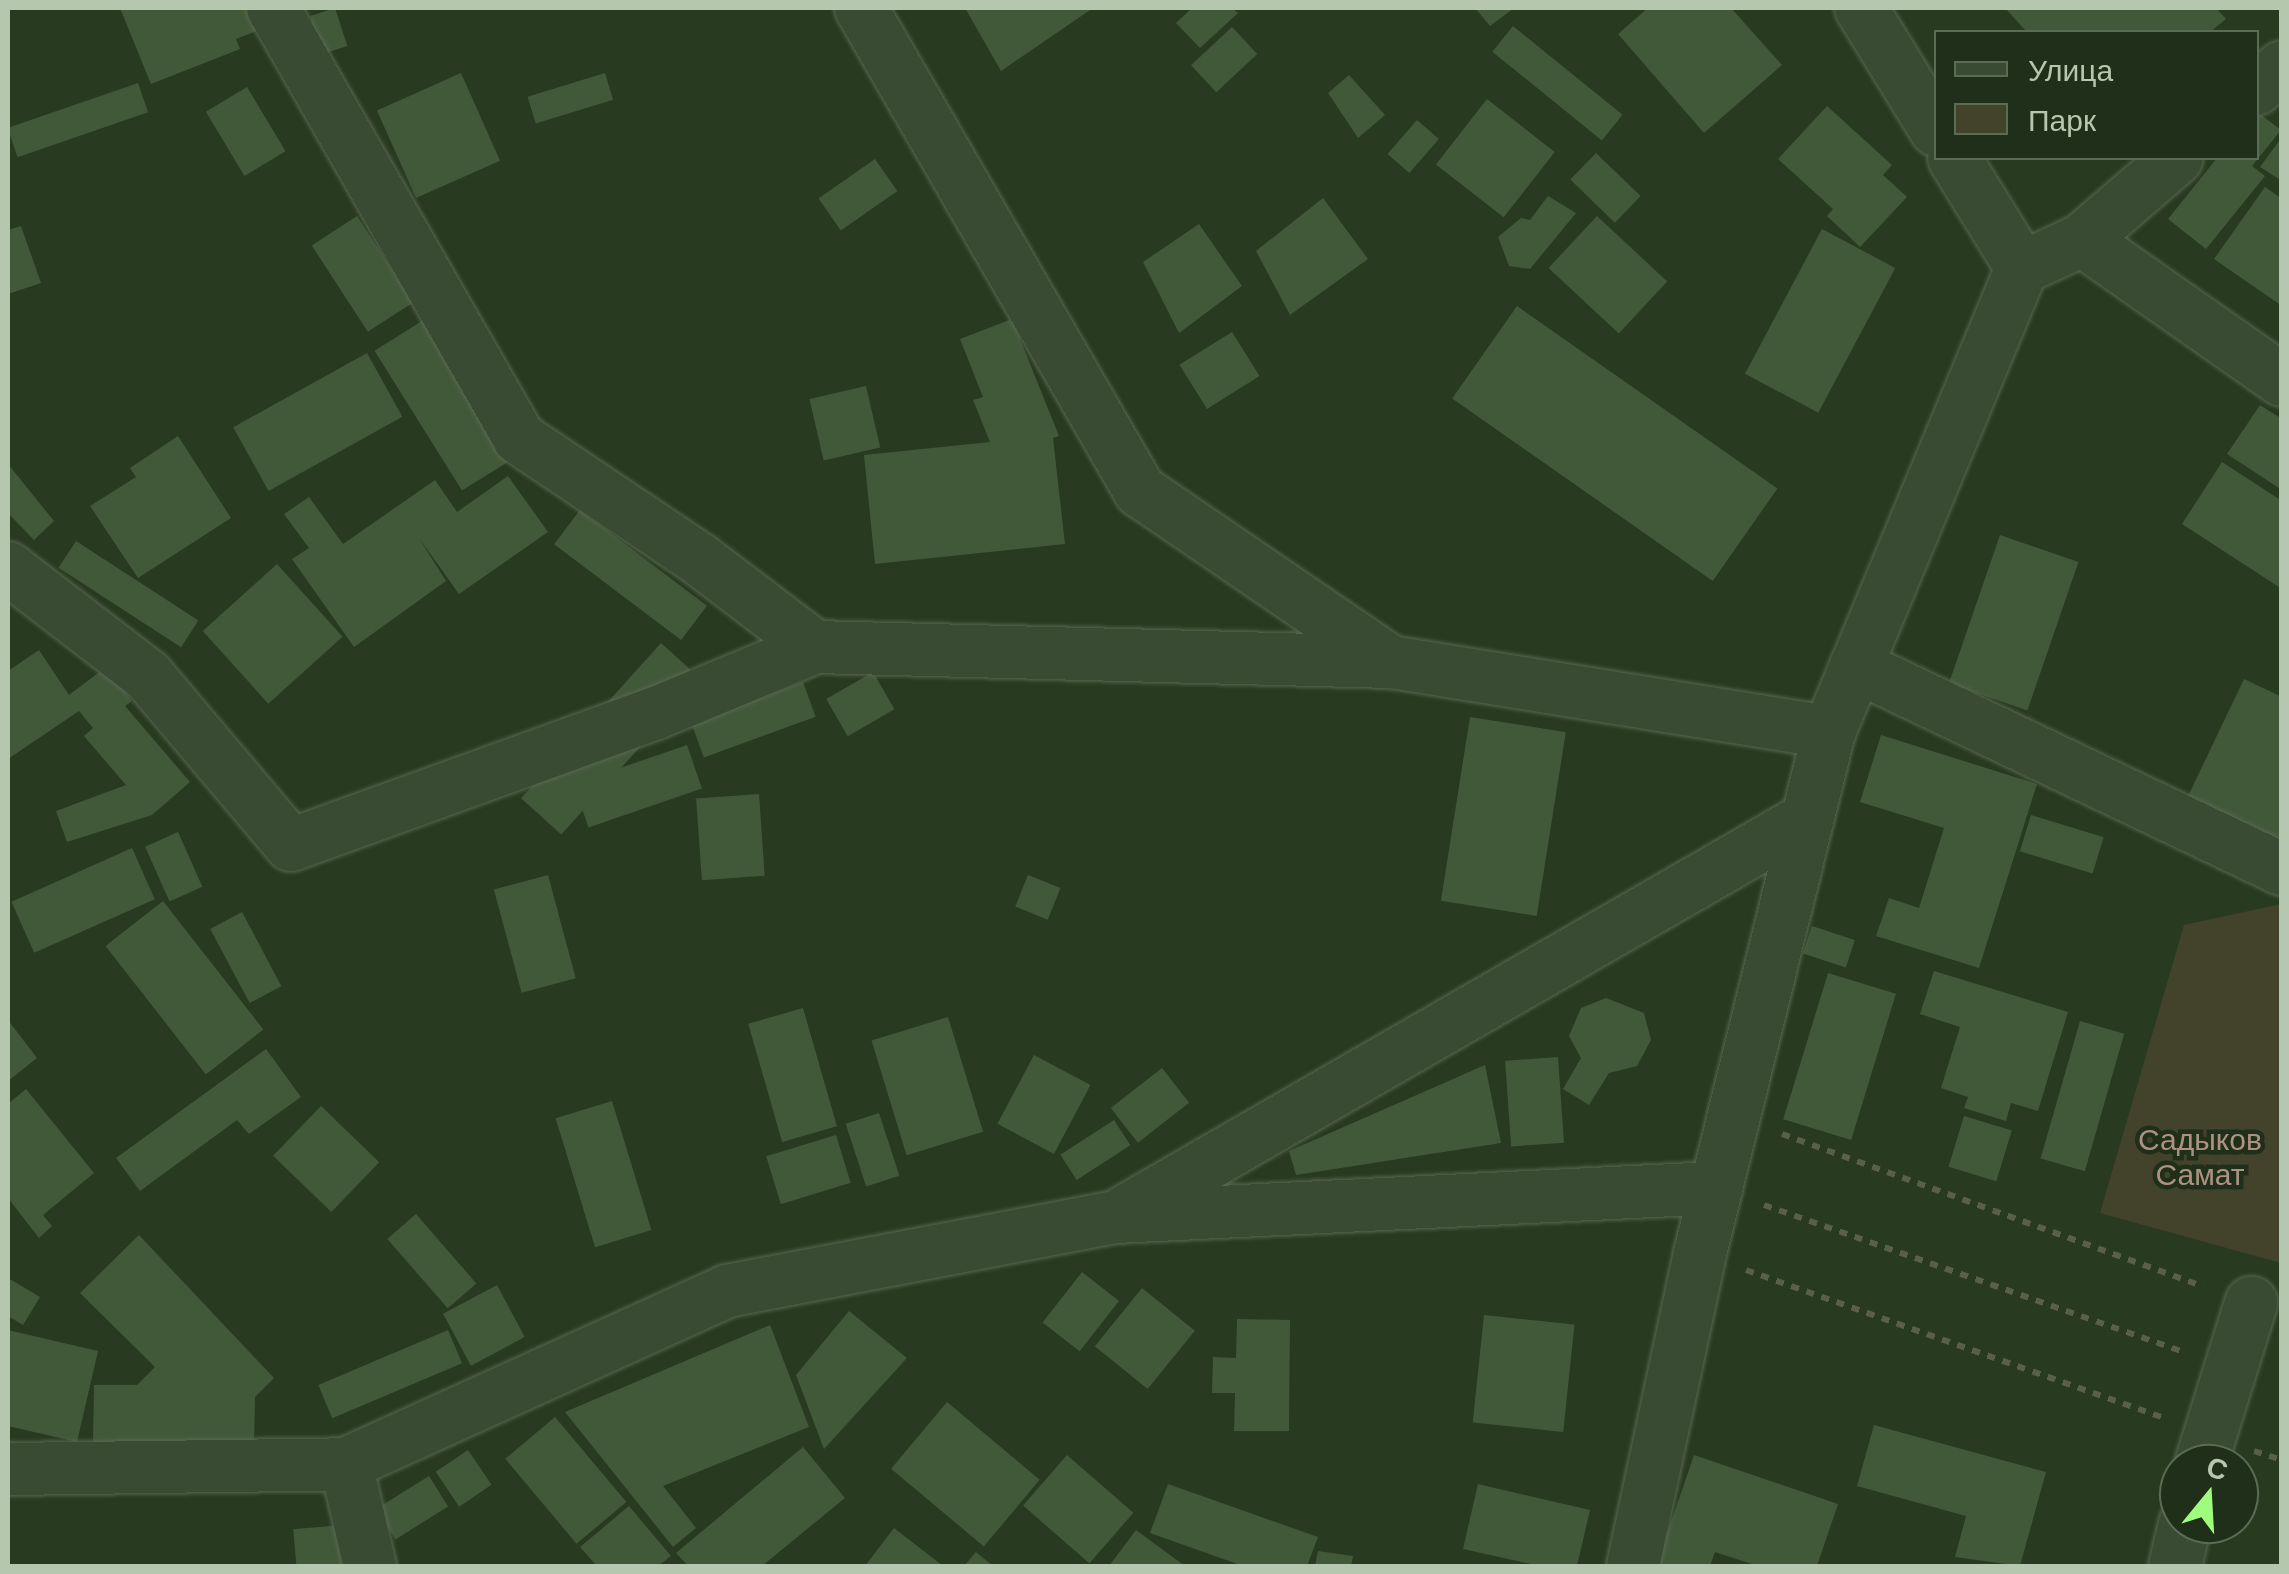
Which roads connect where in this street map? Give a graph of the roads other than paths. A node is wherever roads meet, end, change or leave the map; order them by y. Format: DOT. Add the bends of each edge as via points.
graph roads {
  1 [pos="273,8"];
  2 [pos="861,8"];
  3 [pos="1861,8"];
  4 [pos="2282,67"];
  5 [pos="2259,86"];
  6 [pos="1934,127"];
  7 [pos="1955,160"];
  8 [pos="2175,160"];
  9 [pos="2082,240"];
  10 [pos="2022,268"];
  11 [pos="2282,380"];
  12 [pos="8,568"];
  13 [pos="815,647"];
  14 [pos="1391,662"];
  15 [pos="1856,666"];
  16 [pos="1829,732"];
  17 [pos="1808,818"];
  18 [pos="2282,870"];
  19 [pos="1716,1188"];
  20 [pos="1116,1217"];
  21 [pos="2250,1304"];
  22 [pos="2206,1444"];
  23 [pos="346,1464"];
  24 [pos="8,1469"];
  25 [pos="370,1566"];
  26 [pos="1633,1566"];
  1 -- 13 [label="street" via="519,438"];
  2 -- 14 [label="street" via="1140,490"];
  3 -- 6 [label="street"];
  4 -- 5 [label="street"];
  7 -- 10 [label="street"];
  8 -- 9 [label="street"];
  9 -- 10 [label="street"];
  9 -- 11 [label="street"];
  10 -- 15 [label="street"];
  12 -- 13 [label="street" via="148,676 291,845 656,713"];
  13 -- 14 [label="street"];
  14 -- 16 [label="street"];
  15 -- 16 [label="street"];
  15 -- 18 [label="street"];
  16 -- 17 [label="street"];
  17 -- 19 [label="street"];
  17 -- 20 [label="street"];
  19 -- 20 [label="street"];
  19 -- 26 [label="street"];
  20 -- 23 [label="street" via="727,1291"];
  21 -- 22 [label="street"];
  23 -- 24 [label="street"];
  23 -- 25 [label="street"];
}
